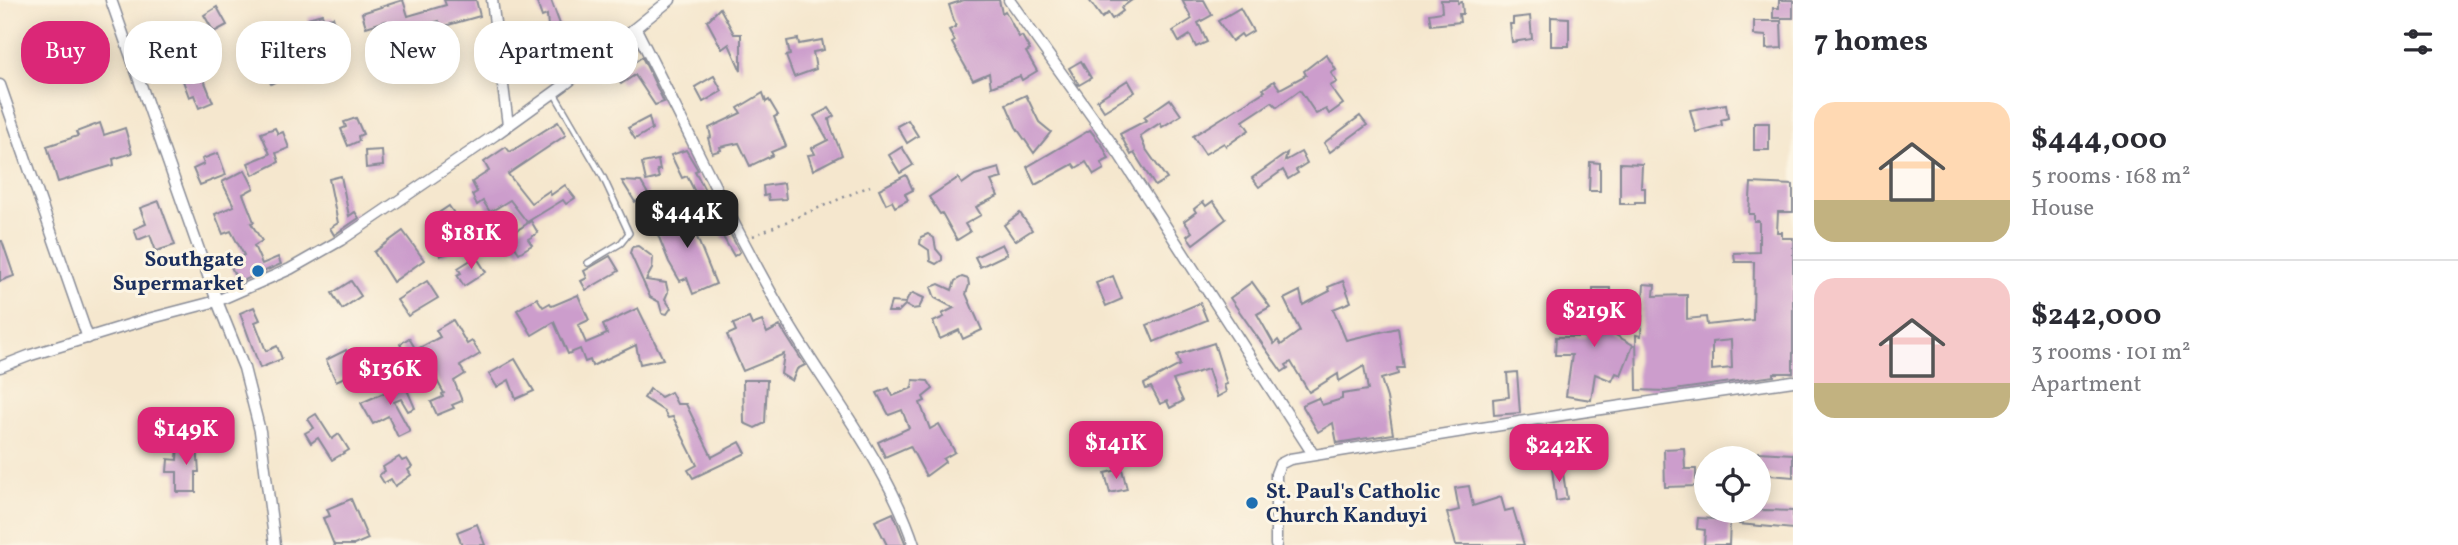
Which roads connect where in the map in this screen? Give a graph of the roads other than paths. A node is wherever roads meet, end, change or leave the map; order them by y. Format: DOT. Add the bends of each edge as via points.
graph roads {
  1 [pos="111,0"];
  2 [pos="492,0"];
  3 [pos="670,0"];
  4 [pos="1009,0"];
  5 [pos="638,27"];
  6 [pos="638,33"];
  7 [pos="566,84"];
  8 [pos="0,85"];
  9 [pos="554,93"];
  10 [pos="508,125"];
  11 [pos="588,263"];
  12 [pos="217,301"];
  13 [pos="88,338"];
  14 [pos="0,367"];
  15 [pos="1793,382"];
  16 [pos="1313,454"];
  17 [pos="275,545"];
  18 [pos="914,545"];
  19 [pos="1276,545"];
  1 -- 12 [label="street"];
  2 -- 10 [label="street"];
  3 -- 5 [label="street"];
  4 -- 16 [label="street" via="1119,154"];
  6 -- 18 [label="street" via="743,240 879,470"];
  7 -- 9 [label="street"];
  8 -- 13 [label="street"];
  9 -- 10 [label="street"];
  9 -- 11 [label="lane" via="603,177 629,233"];
  10 -- 12 [label="street" via="341,240 290,269"];
  12 -- 13 [label="street"];
  12 -- 17 [label="street" via="244,368 260,431"];
  13 -- 14 [label="street"];
  15 -- 16 [label="street"];
  16 -- 19 [label="street" via="1280,464 1275,490"];
}
